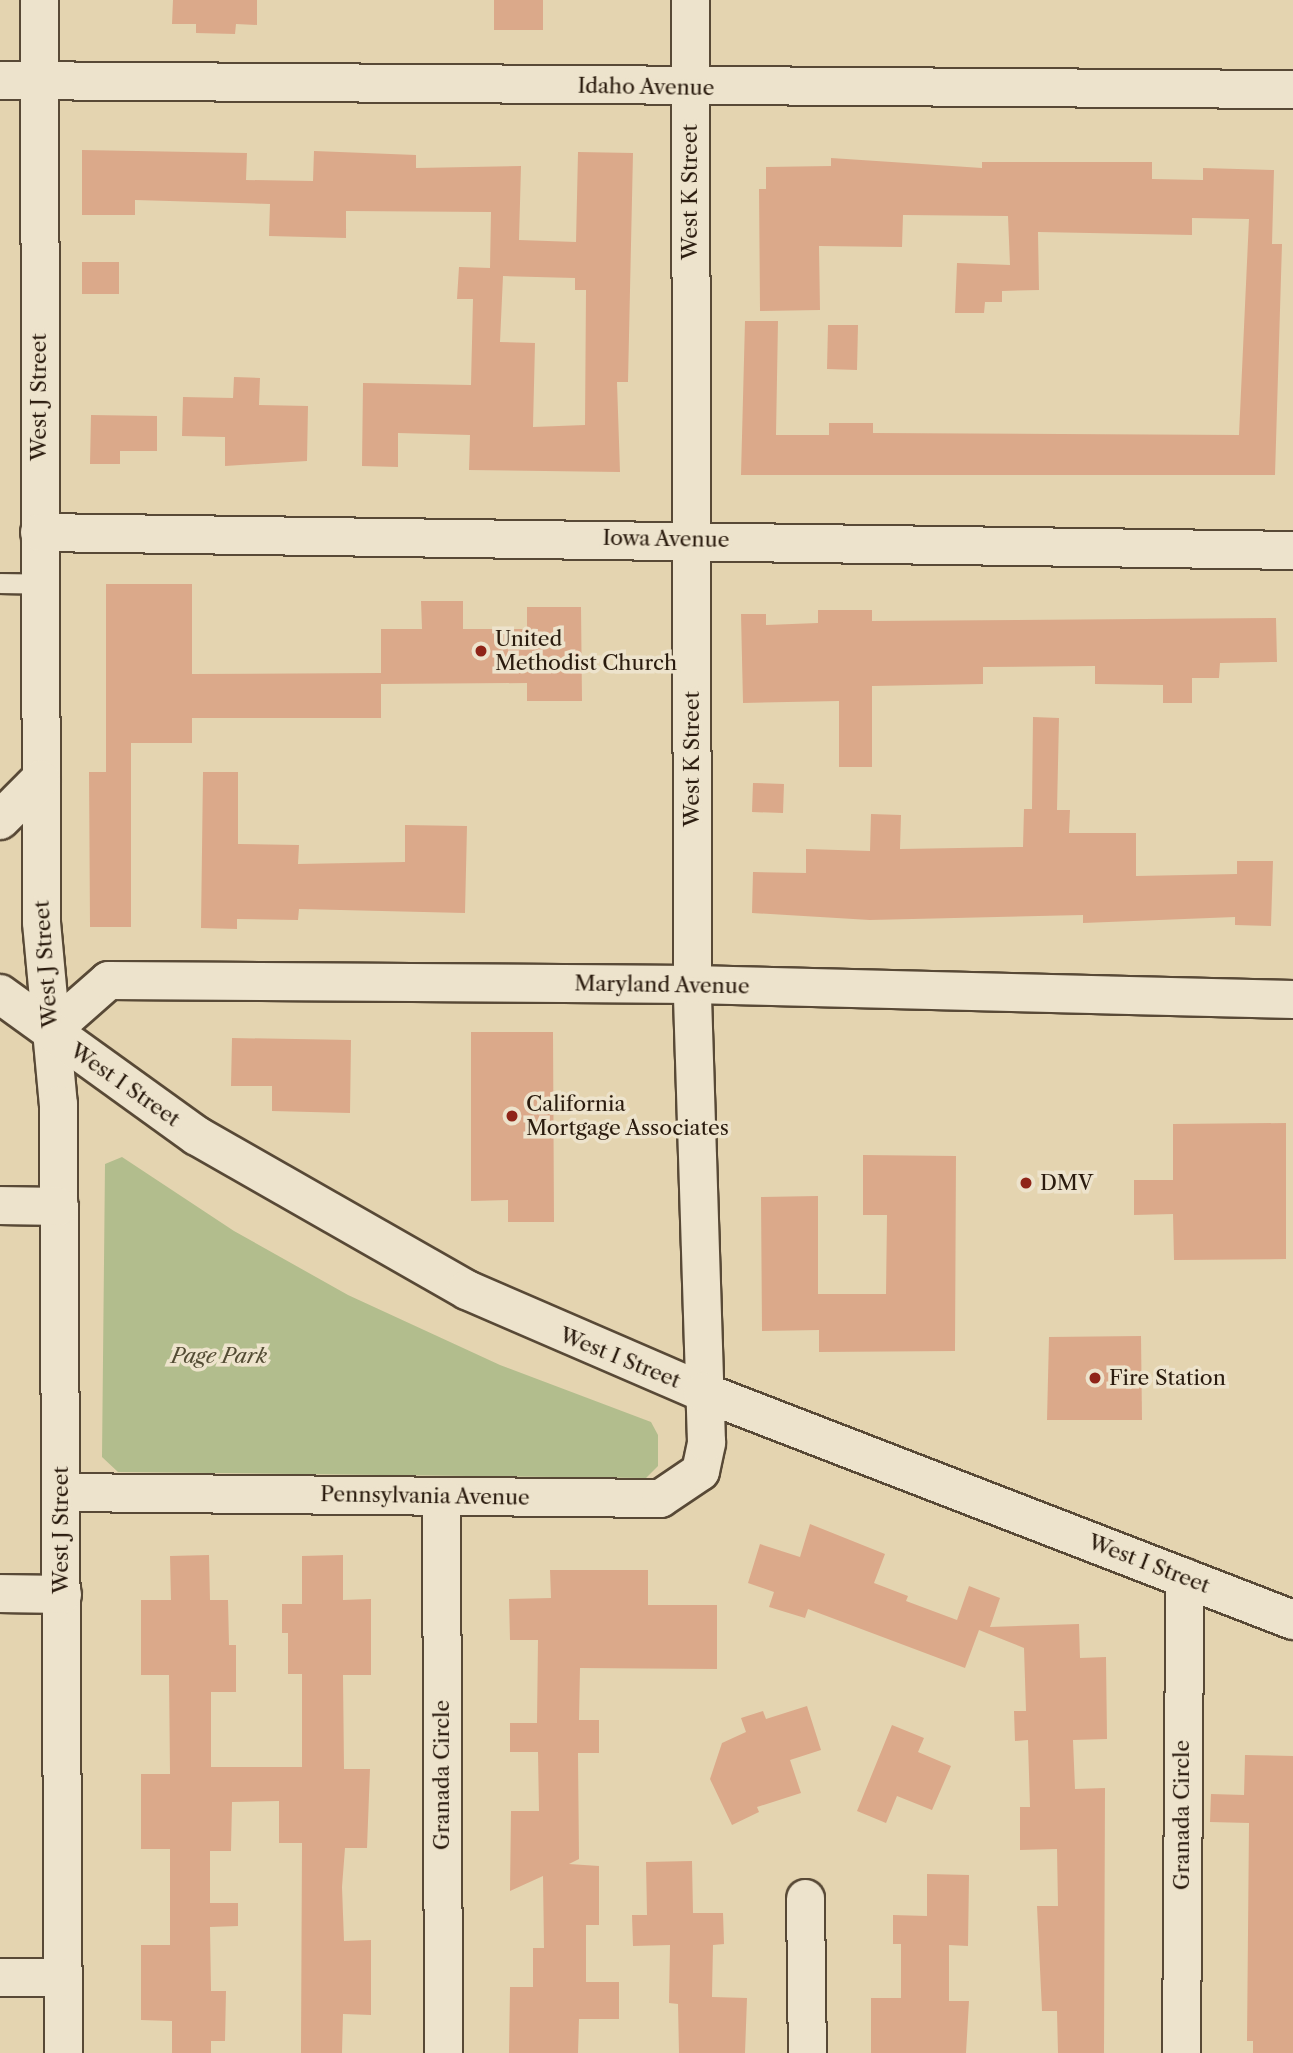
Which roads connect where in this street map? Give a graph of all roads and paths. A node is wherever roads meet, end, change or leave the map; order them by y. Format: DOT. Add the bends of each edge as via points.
graph roads {
  1 [pos="39,0"];
  2 [pos="690,0"];
  3 [pos="0,80"];
  4 [pos="39,80"];
  5 [pos="690,88"];
  6 [pos="1293,89"];
  7 [pos="39,532"];
  8 [pos="691,539"];
  9 [pos="1293,550"];
  10 [pos="0,583"];
  11 [pos="39,584"];
  12 [pos="40,780"];
  13 [pos="0,820"];
  14 [pos="692,985"];
  15 [pos="0,994"];
  16 [pos="1293,999"];
  17 [pos="50,1031"];
  18 [pos="0,1205"];
  19 [pos="59,1206"];
  20 [pos="703,1392"];
  21 [pos="61,1492"];
  22 [pos="440,1496"];
  23 [pos="1184,1577"];
  24 [pos="0,1593"];
  25 [pos="62,1594"];
  26 [pos="1293,1620"];
  27 [pos="805,1898"];
  28 [pos="0,1977"];
  29 [pos="62,1977"];
  30 [pos="63,2053"];
  31 [pos="443,2053"];
  32 [pos="807,2053"];
  33 [pos="1181,2053"];
  1 -- 4 [label="street, West J Street"];
  2 -- 5 [label="street, West K Street"];
  3 -- 4 [label="street, Idaho Avenue"];
  4 -- 5 [label="street, Idaho Avenue"];
  4 -- 7 [label="street, West J Street"];
  5 -- 6 [label="street, Idaho Avenue"];
  5 -- 8 [label="street, West K Street"];
  7 -- 8 [label="street, Iowa Avenue"];
  7 -- 11 [label="street, West J Street"];
  8 -- 9 [label="street, Iowa Avenue"];
  8 -- 14 [label="street, West K Street"];
  10 -- 11 [label="lane"];
  11 -- 12 [label="street, West J Street"];
  12 -- 13 [label="street"];
  12 -- 17 [label="street, West J Street"];
  14 -- 16 [label="street, Maryland Avenue"];
  14 -- 17 [label="street, Maryland Avenue" via="108,980"];
  14 -- 20 [label="street, West K Street"];
  15 -- 17 [label="street, West I Street"];
  17 -- 19 [label="street, West J Street"];
  17 -- 20 [label="street, West I Street" via="197,1136 329,1216 537,1322"];
  18 -- 19 [label="street"];
  19 -- 21 [label="street, West J Street"];
  20 -- 22 [label="street, Pennsylvania Avenue" via="706,1441 700,1471 660,1499"];
  20 -- 23 [label="street, West I Street"];
  21 -- 22 [label="street, Pennsylvania Avenue"];
  21 -- 25 [label="street, West J Street"];
  22 -- 31 [label="street, Granada Circle"];
  23 -- 26 [label="street, West I Street"];
  23 -- 33 [label="street, Granada Circle"];
  24 -- 25 [label="street"];
  25 -- 29 [label="street, West J Street"];
  27 -- 32 [label="street"];
  28 -- 29 [label="street"];
  29 -- 30 [label="street, West J Street"];
}
